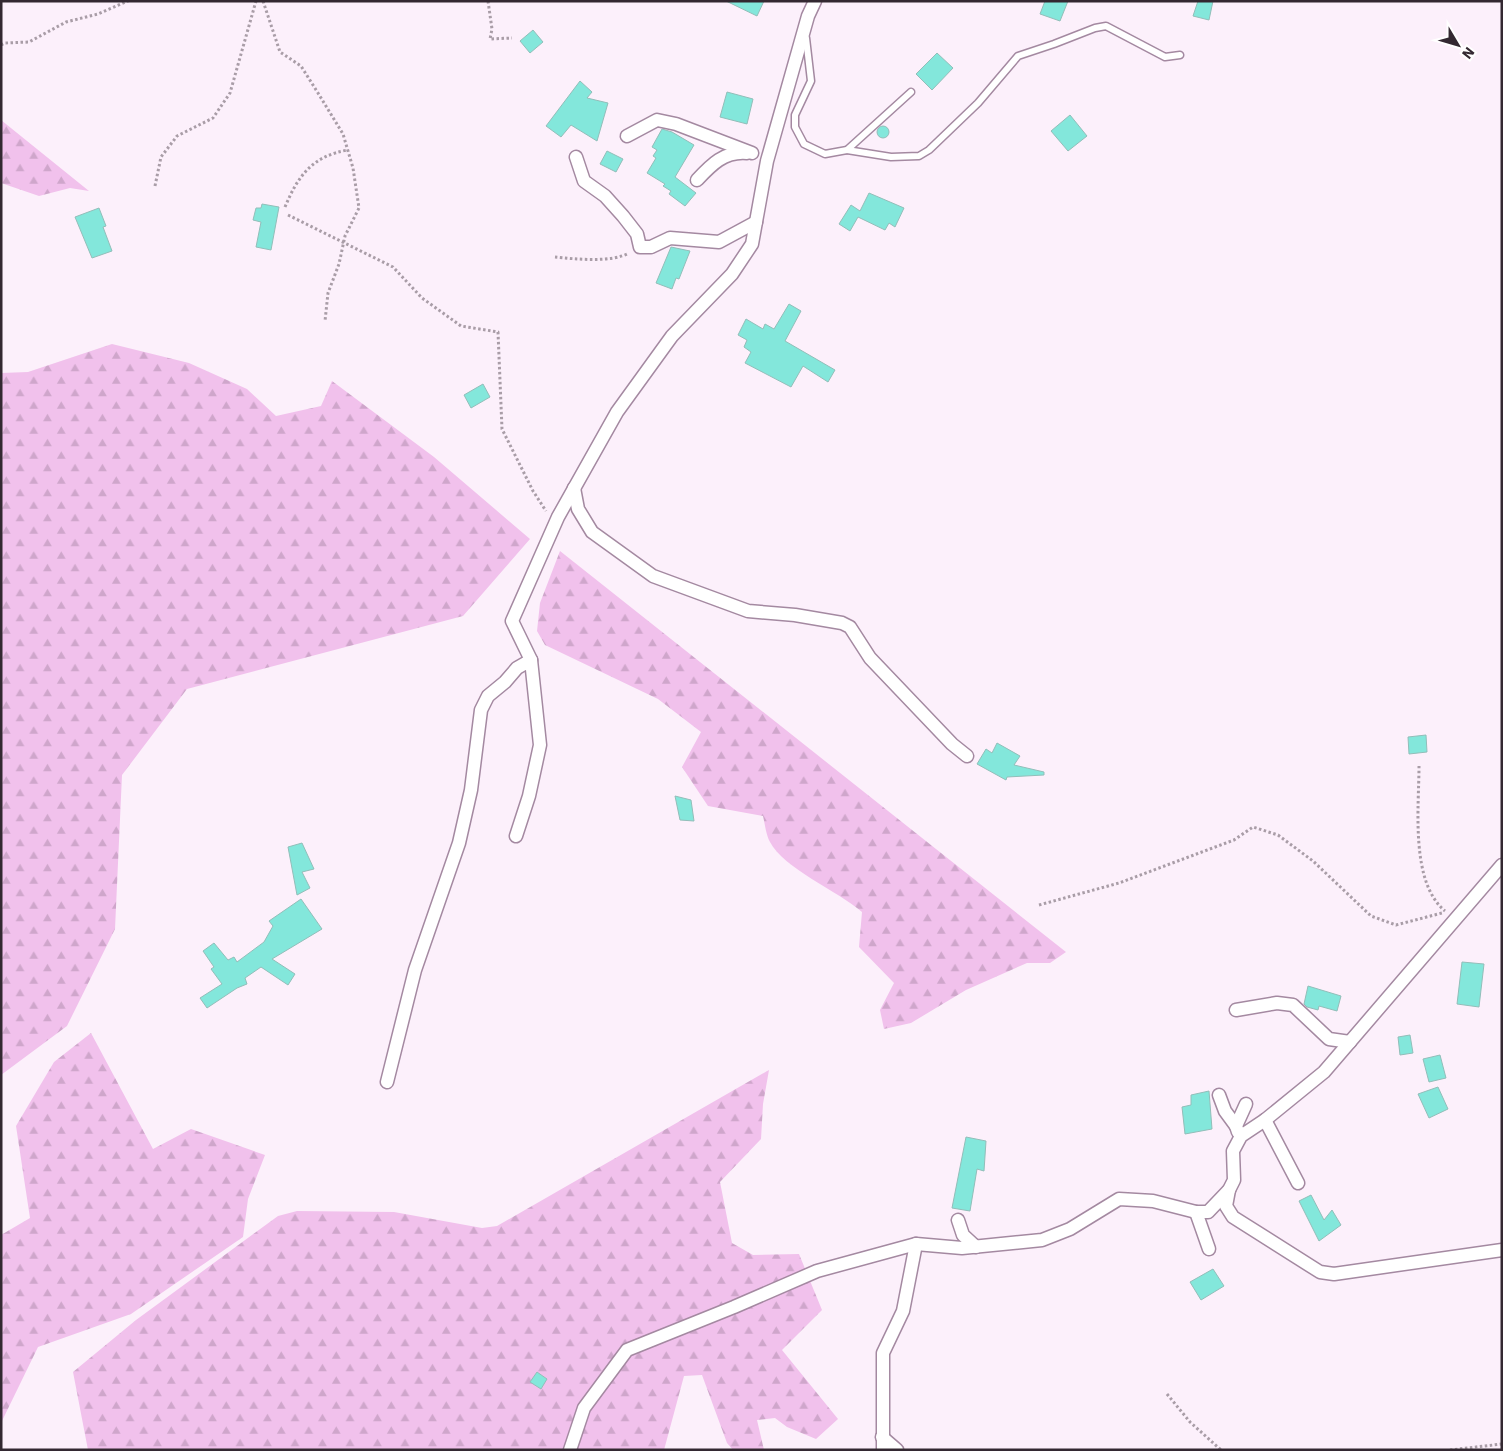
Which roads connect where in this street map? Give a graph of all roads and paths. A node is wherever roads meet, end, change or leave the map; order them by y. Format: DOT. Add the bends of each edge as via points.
graph roads {
  1 [pos="128,1"];
  2 [pos="256,1"];
  3 [pos="263,1"];
  4 [pos="488,1"];
  5 [pos="815,1"];
  6 [pos="806,22"];
  7 [pos="512,38"];
  8 [pos="1,45"];
  9 [pos="1180,55"];
  10 [pos="911,92"];
  11 [pos="627,136"];
  12 [pos="348,150"];
  13 [pos="847,150"];
  14 [pos="752,153"];
  15 [pos="769,156"];
  16 [pos="576,157"];
  17 [pos="697,180"];
  18 [pos="155,186"];
  19 [pos="285,207"];
  20 [pos="288,215"];
  21 [pos="756,222"];
  22 [pos="640,247"];
  23 [pos="555,257"];
  24 [pos="325,321"];
  25 [pos="574,488"];
  26 [pos="567,501"];
  27 [pos="531,660"];
  28 [pos="967,756"];
  29 [pos="1419,766"];
  30 [pos="516,836"];
  31 [pos="1502,865"];
  32 [pos="1039,905"];
  33 [pos="1462,910"];
  34 [pos="1445,912"];
  35 [pos="1236,1010"];
  36 [pos="1350,1042"];
  37 [pos="387,1082"];
  38 [pos="1219,1096"];
  39 [pos="1246,1104"];
  40 [pos="1265,1120"];
  41 [pos="1238,1131"];
  42 [pos="1298,1183"];
  43 [pos="1229,1190"];
  44 [pos="1196,1212"];
  45 [pos="958,1220"];
  46 [pos="916,1244"];
  47 [pos="976,1247"];
  48 [pos="1209,1249"];
  49 [pos="1502,1250"];
  50 [pos="1167,1394"];
  51 [pos="882,1444"];
  52 [pos="1502,1444"];
  53 [pos="570,1450"];
  54 [pos="897,1450"];
  55 [pos="1221,1450"];
  56 [pos="1450,1450"];
  1 -- 8 [label="path" via="98,14 66,22 29,42"];
  2 -- 18 [label="path" via="230,93 213,118 177,136 161,158"];
  3 -- 12 [label="path" via="280,52 301,66 343,134"];
  4 -- 7 [label="path" via="492,29 490,39"];
  5 -- 6 [label="street"];
  6 -- 13 [label="lane" via="811,80 795,115 795,127 804,144 825,154"];
  6 -- 15 [label="street"];
  9 -- 13 [label="lane" via="1165,57 1106,26 1095,28 1018,56 978,103 919,156"];
  10 -- 13 [label="lane"];
  11 -- 14 [label="street" via="657,120"];
  12 -- 19 [label="path" via="323,158 299,176"];
  12 -- 24 [label="path" via="359,208 345,236 328,293"];
  14 -- 15 [label="street"];
  14 -- 17 [label="street" via="736,152 716,160"];
  15 -- 21 [label="street"];
  16 -- 22 [label="street" via="584,180 623,216 637,234"];
  20 -- 26 [label="path" via="393,267 422,298 461,326 498,332 502,429 547,512"];
  21 -- 22 [label="street" via="719,242 670,238 651,247"];
  21 -- 25 [label="street" via="752,244 732,274 672,336 617,412"];
  22 -- 23 [label="path" via="622,257 585,260"];
  25 -- 26 [label="street"];
  25 -- 28 [label="street" via="578,509 592,532 653,576 748,611 842,623 850,628 870,658"];
  26 -- 27 [label="street" via="512,621"];
  27 -- 30 [label="street" via="540,746"];
  27 -- 37 [label="street" via="517,668 488,696 481,710 471,790 459,843 415,970"];
  29 -- 34 [label="path" via="1420,855 1426,884 1435,903"];
  31 -- 33 [label="street"];
  32 -- 34 [label="path" via="1119,883 1234,840 1253,827 1278,836 1313,861 1371,916 1396,925"];
  33 -- 34 [label="path"];
  33 -- 36 [label="street"];
  35 -- 36 [label="street" via="1278,1003 1293,1005 1329,1039"];
  36 -- 40 [label="street" via="1324,1072"];
  38 -- 41 [label="street"];
  39 -- 41 [label="street"];
  40 -- 41 [label="street"];
  40 -- 42 [label="street"];
  41 -- 43 [label="street" via="1233,1152 1234,1180"];
  43 -- 44 [label="street" via="1208,1212"];
  43 -- 49 [label="street" via="1226,1206 1232,1217 1320,1272 1334,1274"];
  44 -- 47 [label="street" via="1152,1201 1119,1198 1070,1229 1042,1240"];
  44 -- 48 [label="street"];
  45 -- 47 [label="street" via="963,1234"];
  46 -- 47 [label="street"];
  46 -- 51 [label="street" via="904,1311 884,1353"];
  46 -- 53 [label="street" via="817,1271 627,1350 584,1408"];
  50 -- 55 [label="path" via="1190,1422"];
  51 -- 54 [label="street"];
  52 -- 56 [label="path"];
}
